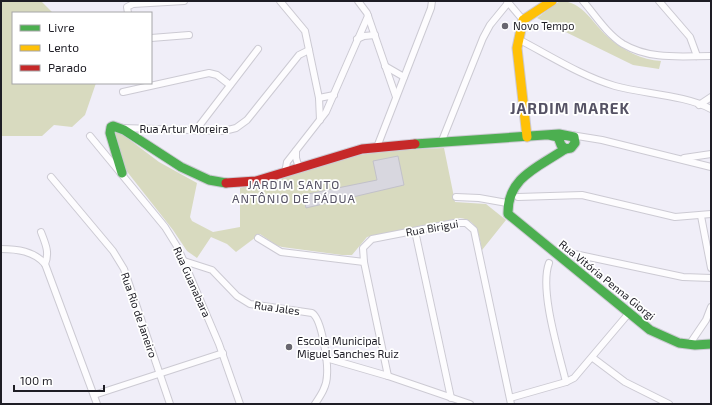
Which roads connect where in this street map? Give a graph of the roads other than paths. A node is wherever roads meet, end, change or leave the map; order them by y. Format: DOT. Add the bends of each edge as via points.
graph roads {
  1 [pos="184,1"];
  2 [pos="280,1"];
  3 [pos="358,1"];
  4 [pos="432,1"];
  5 [pos="552,1"];
  6 [pos="583,1"];
  7 [pos="508,2"];
  8 [pos="661,2"];
  9 [pos="128,12"];
  10 [pos="368,16"];
  11 [pos="524,20"];
  12 [pos="190,35"];
  13 [pos="375,35"];
  14 [pos="152,38"];
  15 [pos="357,39"];
  16 [pos="518,39"];
  17 [pos="258,49"];
  18 [pos="309,50"];
  19 [pos="696,56"];
  20 [pos="711,56"];
  21 [pos="385,66"];
  22 [pos="404,77"];
  23 [pos="230,85"];
  24 [pos="123,92"];
  25 [pos="334,95"];
  26 [pos="711,97"];
  27 [pos="318,98"];
  28 [pos="396,98"];
  29 [pos="699,105"];
  30 [pos="711,109"];
  31 [pos="320,122"];
  32 [pos="120,128"];
  33 [pos="196,130"];
  34 [pos="90,136"];
  35 [pos="527,137"];
  36 [pos="587,137"];
  37 [pos="566,142"];
  38 [pos="441,143"];
  39 [pos="377,147"];
  40 [pos="296,151"];
  41 [pos="711,155"];
  42 [pos="681,158"];
  43 [pos="711,166"];
  44 [pos="299,168"];
  45 [pos="285,172"];
  46 [pos="122,173"];
  47 [pos="51,177"];
  48 [pos="456,197"];
  49 [pos="518,197"];
  50 [pos="507,203"];
  51 [pos="711,214"];
  52 [pos="701,216"];
  53 [pos="416,231"];
  54 [pos="41,232"];
  55 [pos="258,238"];
  56 [pos="1,249"];
  57 [pos="551,250"];
  58 [pos="184,261"];
  59 [pos="364,262"];
  60 [pos="549,263"];
  61 [pos="45,264"];
  62 [pos="711,268"];
  63 [pos="711,278"];
  64 [pos="711,306"];
  65 [pos="629,313"];
  66 [pos="711,344"];
  67 [pos="689,345"];
  68 [pos="222,353"];
  69 [pos="326,358"];
  70 [pos="593,358"];
  71 [pos="159,374"];
  72 [pos="388,376"];
  73 [pos="566,382"];
  74 [pos="94,395"];
  75 [pos="451,398"];
  76 [pos="510,401"];
  77 [pos="665,403"];
  78 [pos="97,404"];
  79 [pos="170,404"];
  80 [pos="240,404"];
  81 [pos="316,404"];
  82 [pos="470,404"];
  1 -- 9 [label="street" via="133,4 127,7"];
  2 -- 18 [label="street" via="302,26"];
  3 -- 10 [label="street"];
  4 -- 22 [label="street"];
  5 -- 11 [label="street"];
  6 -- 19 [label="street" via="610,33 623,44 652,55"];
  7 -- 11 [label="street"];
  7 -- 38 [label="street" via="483,38"];
  8 -- 19 [label="street" via="690,37"];
  10 -- 13 [label="street"];
  10 -- 15 [label="street"];
  11 -- 16 [label="street"];
  12 -- 14 [label="street"];
  13 -- 15 [label="street"];
  13 -- 21 [label="street"];
  15 -- 25 [label="street"];
  16 -- 29 [label="street" via="615,86"];
  16 -- 35 [label="street" via="517,58"];
  17 -- 23 [label="street"];
  18 -- 27 [label="street"];
  18 -- 33 [label="street, Rua Artur Moreira" via="299,56 242,125 229,130"];
  19 -- 20 [label="street"];
  21 -- 22 [label="street"];
  21 -- 28 [label="street"];
  22 -- 28 [label="street"];
  23 -- 24 [label="street" via="217,75 209,73"];
  23 -- 33 [label="street"];
  25 -- 27 [label="street"];
  25 -- 31 [label="street"];
  26 -- 29 [label="street"];
  27 -- 31 [label="street"];
  28 -- 39 [label="street"];
  29 -- 30 [label="street"];
  31 -- 40 [label="street"];
  32 -- 33 [label="street, Rua Artur Moreira"];
  32 -- 45 [label="street" via="188,171 211,181 241,184"];
  32 -- 46 [label="street" via="111,127 110,133"];
  34 -- 46 [label="street, Rua Guanabara"];
  35 -- 37 [label="street" via="549,135"];
  35 -- 38 [label="street"];
  36 -- 37 [label="street"];
  36 -- 37 [label="street"];
  36 -- 42 [label="street"];
  37 -- 50 [label="street" via="554,158 516,182 511,188"];
  38 -- 39 [label="street"];
  39 -- 44 [label="street"];
  40 -- 44 [label="street"];
  40 -- 45 [label="street" via="286,165"];
  41 -- 42 [label="street"];
  41 -- 43 [label="street"];
  42 -- 43 [label="street"];
  44 -- 45 [label="street"];
  46 -- 58 [label="street, Rua Guanabara" via="173,240"];
  47 -- 71 [label="street, Rua Rio de Janeiro" via="113,251 124,269"];
  48 -- 50 [label="street"];
  49 -- 52 [label="street" via="582,195 675,216"];
  50 -- 57 [label="street, Rua Vitória Penna Giorgi" via="510,217"];
  51 -- 52 [label="street"];
  52 -- 62 [label="street"];
  53 -- 59 [label="street, Rua Birigui" via="372,239 363,248"];
  53 -- 75 [label="street"];
  53 -- 76 [label="street, Rua Birigui" via="461,222 474,230"];
  54 -- 61 [label="street" via="47,250"];
  55 -- 59 [label="street" via="281,252"];
  56 -- 61 [label="street" via="27,252 40,258"];
  57 -- 63 [label="street" via="683,277"];
  57 -- 65 [label="street, Rua Vitória Penna Giorgi"];
  58 -- 68 [label="street, Rua Guanabara"];
  58 -- 69 [label="street, Rua Jales" via="212,270 237,296 250,304 315,315"];
  59 -- 72 [label="street"];
  60 -- 73 [label="street" via="545,279 547,296"];
  61 -- 74 [label="street"];
  64 -- 67 [label="street" via="706,320"];
  65 -- 67 [label="street, Rua Vitória Penna Giorgi" via="659,336"];
  65 -- 70 [label="street"];
  66 -- 67 [label="street, Rua Vitória Penna Giorgi"];
  68 -- 71 [label="street"];
  68 -- 80 [label="street, Rua Guanabara"];
  69 -- 72 [label="street"];
  69 -- 81 [label="street, Rua Jales" via="326,385"];
  70 -- 73 [label="street"];
  70 -- 77 [label="street" via="625,382"];
  71 -- 74 [label="street"];
  71 -- 79 [label="street, Rua Rio de Janeiro"];
  72 -- 75 [label="street"];
  73 -- 76 [label="street"];
  74 -- 78 [label="street"];
  75 -- 82 [label="street"];
}
